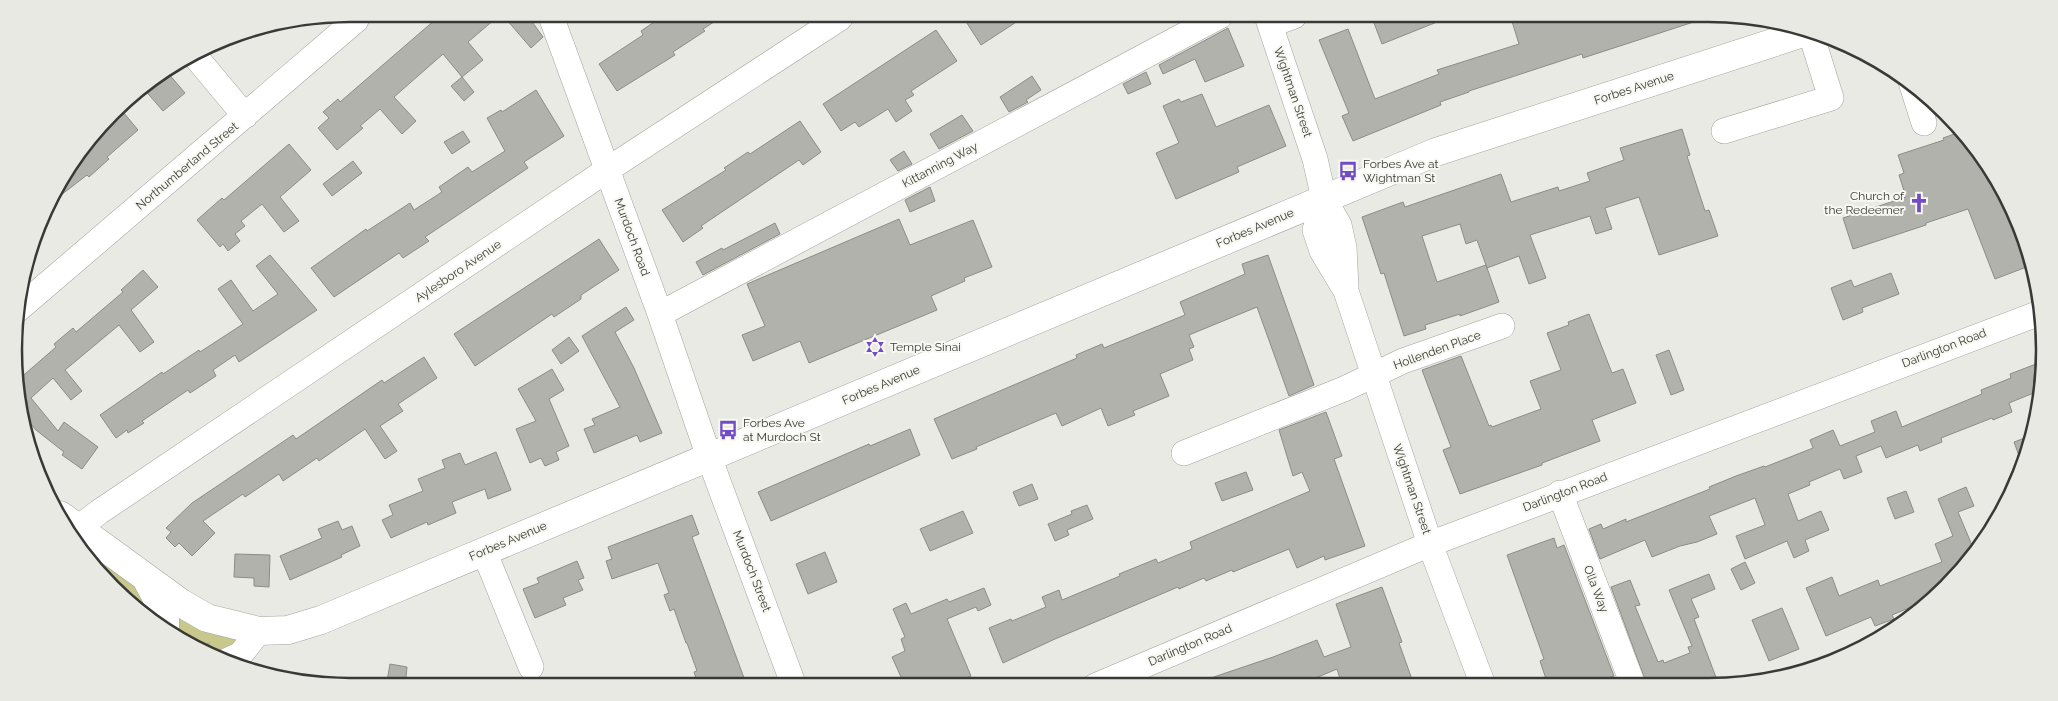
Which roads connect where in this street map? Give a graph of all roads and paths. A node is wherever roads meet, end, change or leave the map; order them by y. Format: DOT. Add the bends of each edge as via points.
graph roads {
  1 [pos="354,22"];
  2 [pos="553,22"];
  3 [pos="834,22"];
  4 [pos="1209,22"];
  5 [pos="1270,22"];
  6 [pos="1797,35"];
  7 [pos="1813,40"];
  8 [pos="198,60"];
  9 [pos="1916,97"];
  10 [pos="245,116"];
  11 [pos="1924,123"];
  12 [pos="1724,131"];
  13 [pos="608,170"];
  14 [pos="1324,199"];
  15 [pos="26,302"];
  16 [pos="660,314"];
  17 [pos="2034,315"];
  18 [pos="1502,326"];
  19 [pos="1373,374"];
  20 [pos="1184,454"];
  21 [pos="709,457"];
  22 [pos="1560,494"];
  23 [pos="70,521"];
  24 [pos="72,523"];
  25 [pos="1430,544"];
  26 [pos="484,551"];
  27 [pos="144,576"];
  28 [pos="165,621"];
  29 [pos="258,632"];
  30 [pos="221,652"];
  31 [pos="531,667"];
  32 [pos="791,678"];
  33 [pos="1114,678"];
  34 [pos="1480,678"];
  35 [pos="1630,678"];
  1 -- 10 [label="street, Northumberland Street"];
  2 -- 13 [label="street, Murdoch Road"];
  3 -- 13 [label="street, Aylesboro Avenue"];
  4 -- 16 [label="street, Kittanning Way"];
  5 -- 14 [label="street, Wightman Street" via="1316,159"];
  6 -- 14 [label="main road, Forbes Avenue" via="1436,152"];
  7 -- 12 [label="street" via="1831,98"];
  8 -- 10 [label="street"];
  9 -- 11 [label="street"];
  10 -- 15 [label="street, Northumberland Street"];
  13 -- 16 [label="street, Murdoch Road"];
  13 -- 23 [label="street, Aylesboro Avenue" via="107,506"];
  14 -- 19 [label="street, Wightman Street" via="1339,225 1344,248 1346,291"];
  14 -- 21 [label="main road, Forbes Avenue"];
  16 -- 21 [label="street, Murdoch Road"];
  17 -- 22 [label="street, Darlington Road"];
  18 -- 19 [label="street, Hollenden Place"];
  19 -- 20 [label="street, Hollenden Place" via="1344,389"];
  19 -- 25 [label="street, Wightman Street"];
  21 -- 26 [label="main road, Forbes Avenue"];
  21 -- 32 [label="street, Murdoch Street"];
  22 -- 25 [label="street, Darlington Road"];
  22 -- 35 [label="street, Olla Way"];
  24 -- 27 [label="main road, Forbes Avenue"];
  25 -- 33 [label="street, Darlington Road"];
  25 -- 34 [label="street, Wightman Street"];
  26 -- 29 [label="main road, Forbes Avenue" via="321,620 288,630"];
  26 -- 31 [label="street"];
  27 -- 28 [label="main road" via="165,613"];
  27 -- 29 [label="main road, Forbes Avenue" via="207,618"];
  29 -- 30 [label="street" via="240,654"];
}
